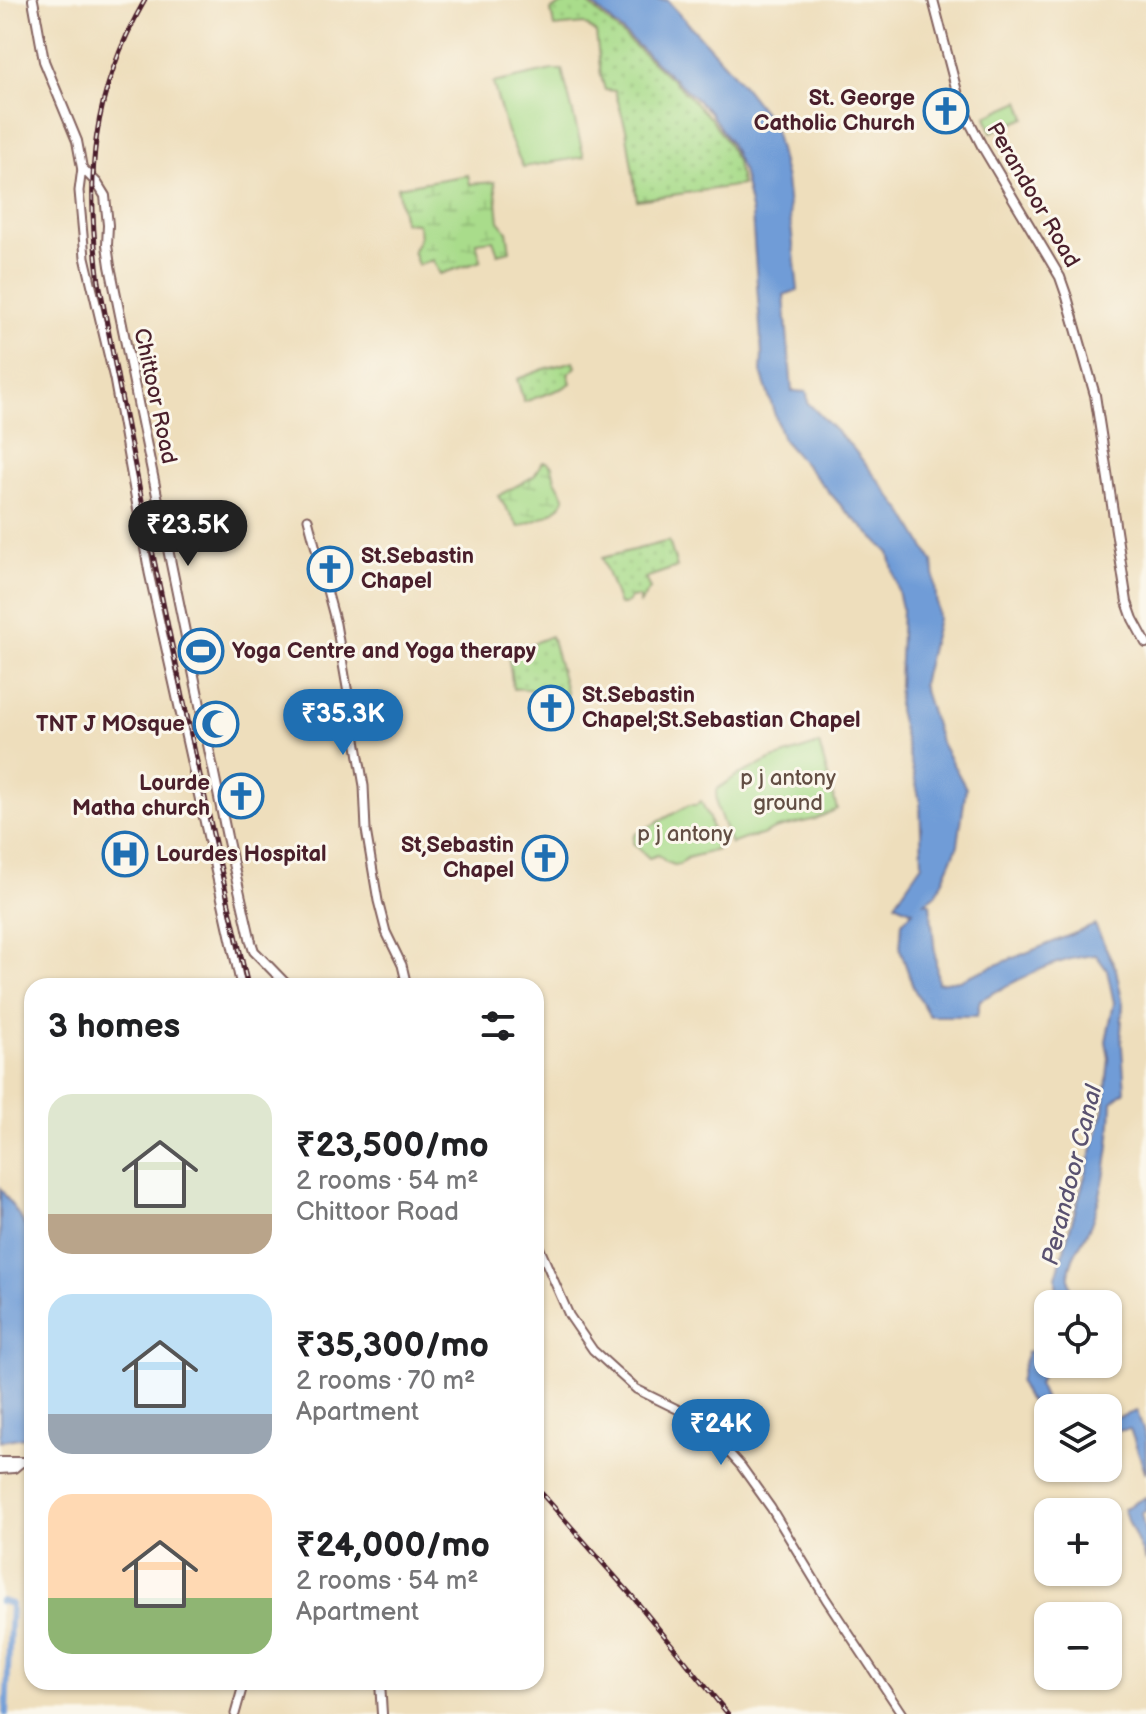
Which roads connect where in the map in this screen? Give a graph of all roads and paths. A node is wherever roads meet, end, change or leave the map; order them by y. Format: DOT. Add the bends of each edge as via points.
graph roads {
  1 [pos="33,0"];
  2 [pos="933,0"];
  3 [pos="82,168"];
  4 [pos="308,519"];
  5 [pos="1146,643"];
  6 [pos="239,978"];
  7 [pos="280,978"];
  8 [pos="405,978"];
  9 [pos="544,1258"];
  10 [pos="0,1462"];
  11 [pos="21,1463"];
  12 [pos="24,1463"];
  13 [pos="0,1469"];
  14 [pos="242,1690"];
  15 [pos="380,1690"];
  16 [pos="235,1714"];
  17 [pos="382,1714"];
  18 [pos="902,1714"];
  1 -- 3 [label="main road, Chittoor Road" via="44,61 77,141"];
  2 -- 5 [label="main road, Perandoor Road" via="960,103 1067,297 1095,395 1125,594"];
  3 -- 6 [label="street" via="85,257"];
  3 -- 7 [label="main road, Chittoor Road" via="105,196 110,266 251,942"];
  4 -- 8 [label="street" via="336,624 378,901"];
  9 -- 18 [label="street" via="569,1315 593,1350 636,1389 705,1429 741,1466"];
  10 -- 11 [label="main road"];
  11 -- 12 [label="main road"];
  11 -- 13 [label="main road"];
  14 -- 16 [label="street"];
  15 -- 17 [label="main road"];
}
